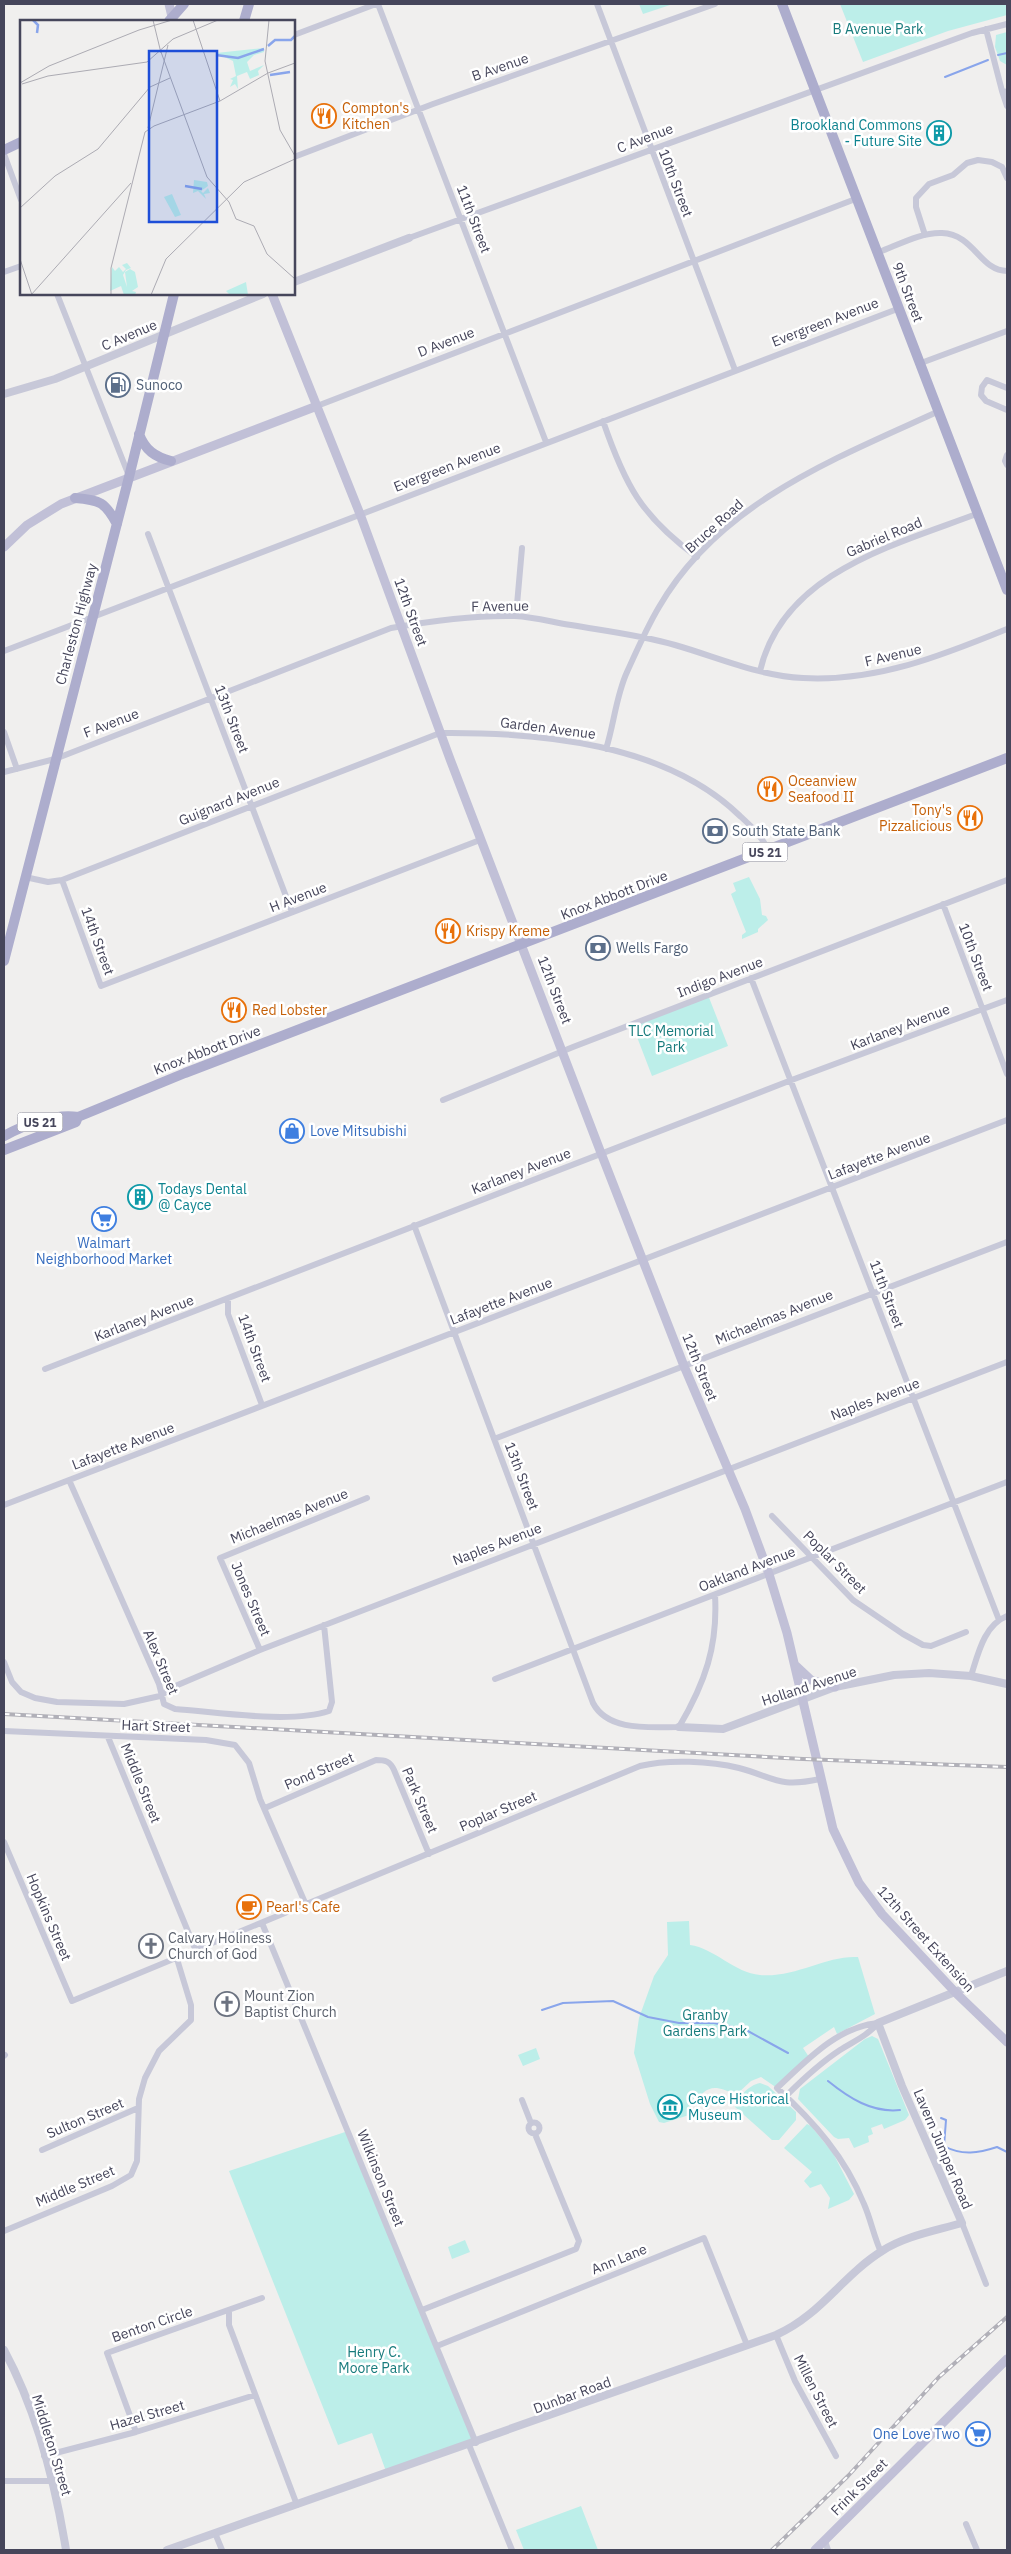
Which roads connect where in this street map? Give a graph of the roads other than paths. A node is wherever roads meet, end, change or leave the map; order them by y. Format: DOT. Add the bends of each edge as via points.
graph roads {
  1 [pos="169,4"];
  2 [pos="184,4"];
  3 [pos="249,4"];
  4 [pos="377,4"];
  5 [pos="597,4"];
  6 [pos="715,4"];
  7 [pos="782,4"];
  8 [pos="173,20"];
  9 [pos="244,20"];
  10 [pos="1007,24"];
  11 [pos="986,29"];
  12 [pos="295,35"];
  13 [pos="612,41"];
  14 [pos="816,91"];
  15 [pos="1005,92"];
  16 [pos="1007,106"];
  17 [pos="419,109"];
  18 [pos="20,142"];
  19 [pos="650,148"];
  20 [pos="4,150"];
  21 [pos="4,154"];
  22 [pos="295,158"];
  23 [pos="1007,178"];
  24 [pos="20,197"];
  25 [pos="858,198"];
  26 [pos="460,218"];
  27 [pos="925,235"];
  28 [pos="409,238"];
  29 [pos="879,252"];
  30 [pos="693,262"];
  31 [pos="20,266"];
  32 [pos="1007,271"];
  33 [pos="4,272"];
  34 [pos="295,282"];
  35 [pos="57,295"];
  36 [pos="174,295"];
  37 [pos="260,295"];
  38 [pos="272,295"];
  39 [pos="900,308"];
  40 [pos="1007,331"];
  41 [pos="504,334"];
  42 [pos="162,336"];
  43 [pos="920,363"];
  44 [pos="87,366"];
  45 [pos="735,370"];
  46 [pos="1007,388"];
  47 [pos="4,394"];
  48 [pos="316,406"];
  49 [pos="1007,410"];
  50 [pos="937,412"];
  51 [pos="603,421"];
  52 [pos="139,434"];
  53 [pos="546,442"];
  54 [pos="1007,455"];
  55 [pos="171,461"];
  56 [pos="1007,464"];
  57 [pos="129,477"];
  58 [pos="75,498"];
  59 [pos="978,513"];
  60 [pos="360,514"];
  61 [pos="117,524"];
  62 [pos="148,534"];
  63 [pos="4,547"];
  64 [pos="522,548"];
  65 [pos="697,557"];
  66 [pos="168,588"];
  67 [pos="1007,590"];
  68 [pos="516,616"];
  69 [pos="91,618"];
  70 [pos="401,626"];
  71 [pos="1007,628"];
  72 [pos="644,638"];
  73 [pos="4,651"];
  74 [pos="760,671"];
  75 [pos="210,698"];
  76 [pos="4,732"];
  77 [pos="440,734"];
  78 [pos="606,749"];
  79 [pos="1007,758"];
  80 [pos="55,759"];
  81 [pos="17,769"];
  82 [pos="4,772"];
  83 [pos="252,805"];
  84 [pos="480,840"];
  85 [pos="768,850"];
  86 [pos="25,877"];
  87 [pos="62,880"];
  88 [pos="1007,880"];
  89 [pos="943,904"];
  90 [pos="292,912"];
  91 [pos="522,945"];
  92 [pos="4,961"];
  93 [pos="125,977"];
  94 [pos="751,978"];
  95 [pos="1007,1000"];
  96 [pos="983,1009"];
  97 [pos="563,1051"];
  98 [pos="1007,1074"];
  99 [pos="790,1080"];
  100 [pos="443,1100"];
  101 [pos="78,1117"];
  102 [pos="1007,1120"];
  103 [pos="4,1136"];
  104 [pos="4,1150"];
  105 [pos="601,1153"];
  106 [pos="833,1188"];
  107 [pos="414,1225"];
  108 [pos="1007,1242"];
  109 [pos="643,1260"];
  110 [pos="873,1292"];
  111 [pos="228,1299"];
  112 [pos="454,1332"];
  113 [pos="1007,1362"];
  114 [pos="684,1366"];
  115 [pos="45,1369"];
  116 [pos="913,1398"];
  117 [pos="262,1405"];
  118 [pos="494,1439"];
  119 [pos="729,1469"];
  120 [pos="70,1480"];
  121 [pos="1007,1482"];
  122 [pos="368,1498"];
  123 [pos="954,1503"];
  124 [pos="4,1504"];
  125 [pos="772,1516"];
  126 [pos="534,1543"];
  127 [pos="220,1558"];
  128 [pos="810,1558"];
  129 [pos="770,1574"];
  130 [pos="715,1595"];
  131 [pos="1007,1616"];
  132 [pos="999,1620"];
  133 [pos="324,1625"];
  134 [pos="966,1632"];
  135 [pos="573,1649"];
  136 [pos="260,1650"];
  137 [pos="5,1664"];
  138 [pos="794,1664"];
  139 [pos="971,1676"];
  140 [pos="495,1679"];
  141 [pos="1007,1684"];
  142 [pos="835,1687"];
  143 [pos="160,1696"];
  144 [pos="802,1698"];
  145 [pos="679,1727"];
  146 [pos="4,1731"];
  147 [pos="108,1736"];
  148 [pos="384,1760"];
  149 [pos="820,1779"];
  150 [pos="265,1808"];
  151 [pos="4,1842"];
  152 [pos="429,1854"];
  153 [pos="306,1905"];
  154 [pos="262,1923"];
  155 [pos="196,1951"];
  156 [pos="177,1960"];
  157 [pos="1007,1971"];
  158 [pos="956,1993"];
  159 [pos="72,2001"];
  160 [pos="878,2023"];
  161 [pos="1007,2042"];
  162 [pos="786,2096"];
  163 [pos="522,2100"];
  164 [pos="138,2108"];
  165 [pos="42,2150"];
  166 [pos="962,2223"];
  167 [pos="4,2231"];
  168 [pos="881,2252"];
  169 [pos="986,2284"];
  170 [pos="262,2298"];
  171 [pos="229,2310"];
  172 [pos="422,2310"];
  173 [pos="776,2335"];
  174 [pos="747,2345"];
  175 [pos="437,2346"];
  176 [pos="4,2350"];
  177 [pos="1007,2359"];
  178 [pos="255,2395"];
  179 [pos="136,2432"];
  180 [pos="473,2444"];
  181 [pos="44,2456"];
  182 [pos="836,2456"];
  183 [pos="4,2481"];
  184 [pos="52,2482"];
  185 [pos="298,2505"];
  186 [pos="966,2524"];
  187 [pos="215,2534"];
  188 [pos="825,2541"];
  189 [pos="66,2550"];
  190 [pos="166,2550"];
  191 [pos="222,2550"];
  192 [pos="510,2550"];
  193 [pos="815,2550"];
  194 [pos="828,2550"];
  195 [pos="977,2550"];
  1 -- 8 [label="main road"];
  2 -- 8 [label="main road"];
  3 -- 9 [label="main road"];
  4 -- 12 [label="street"];
  4 -- 17 [label="street, 11th Street"];
  5 -- 13 [label="street, 10th Street"];
  6 -- 13 [label="street, B Avenue"];
  7 -- 14 [label="main road, 9th Street"];
  10 -- 11 [label="street, C Avenue"];
  11 -- 14 [label="street, C Avenue"];
  11 -- 15 [label="street"];
  13 -- 17 [label="street, B Avenue"];
  13 -- 19 [label="street, 10th Street"];
  14 -- 19 [label="street, C Avenue"];
  14 -- 25 [label="main road, 9th Street"];
  15 -- 16 [label="street"];
  17 -- 22 [label="street, B Avenue"];
  17 -- 26 [label="street, 11th Street"];
  18 -- 20 [label="main road"];
  19 -- 26 [label="street, C Avenue"];
  19 -- 30 [label="street, 10th Street"];
  21 -- 24 [label="street"];
  23 -- 27 [label="street" via="1002,167 978,160 929,184 916,198"];
  25 -- 29 [label="main road, 9th Street"];
  25 -- 30 [label="street, D Avenue"];
  26 -- 28 [label="street, C Avenue"];
  26 -- 41 [label="street, 11th Street"];
  27 -- 29 [label="street"];
  27 -- 32 [label="street" via="954,235 966,241 990,266"];
  28 -- 34 [label="street, C Avenue"];
  29 -- 39 [label="main road, 9th Street"];
  30 -- 41 [label="street, D Avenue"];
  30 -- 45 [label="street, 10th Street"];
  31 -- 33 [label="street"];
  35 -- 44 [label="street"];
  36 -- 42 [label="main road, Charleston Highway"];
  37 -- 42 [label="street, C Avenue"];
  38 -- 48 [label="main road, 12th Street"];
  39 -- 43 [label="main road, 9th Street"];
  39 -- 45 [label="street, Evergreen Avenue"];
  40 -- 43 [label="street"];
  41 -- 48 [label="street, D Avenue"];
  41 -- 53 [label="street, 11th Street"];
  42 -- 44 [label="street, C Avenue"];
  42 -- 52 [label="main road, Charleston Highway"];
  43 -- 50 [label="main road, 9th Street"];
  44 -- 47 [label="street, C Avenue"];
  44 -- 57 [label="street"];
  45 -- 51 [label="street, Evergreen Avenue"];
  46 -- 49 [label="street" via="987,380 980,395"];
  48 -- 55 [label="main road, D Avenue"];
  48 -- 60 [label="main road, 12th Street"];
  50 -- 59 [label="main road, 9th Street"];
  50 -- 65 [label="street, Bruce Road" via="798,478 750,509"];
  51 -- 53 [label="street, Evergreen Avenue"];
  51 -- 65 [label="street" via="622,473 638,502"];
  52 -- 55 [label="main road" via="149,452"];
  52 -- 57 [label="main road, Charleston Highway"];
  53 -- 60 [label="street, Evergreen Avenue"];
  54 -- 56 [label="street"];
  55 -- 57 [label="main road, D Avenue"];
  57 -- 58 [label="main road, D Avenue"];
  57 -- 61 [label="main road, Charleston Highway"];
  58 -- 61 [label="main road" via="94,500 108,507"];
  58 -- 63 [label="main road, D Avenue" via="44,514"];
  59 -- 67 [label="main road, 9th Street"];
  59 -- 74 [label="street, Gabriel Road" via="860,558 839,570 785,615 772,636"];
  60 -- 66 [label="street, Evergreen Avenue"];
  60 -- 70 [label="main road, 12th Street"];
  61 -- 69 [label="main road, Charleston Highway"];
  62 -- 66 [label="street, 13th Street"];
  64 -- 68 [label="street"];
  65 -- 72 [label="street, Bruce Road" via="659,607"];
  66 -- 69 [label="street, Evergreen Avenue"];
  66 -- 75 [label="street, 13th Street"];
  68 -- 70 [label="street, F Avenue"];
  68 -- 72 [label="street, F Avenue"];
  69 -- 73 [label="street, Evergreen Avenue"];
  69 -- 80 [label="main road, Charleston Highway"];
  70 -- 75 [label="street, F Avenue"];
  70 -- 77 [label="main road, 12th Street"];
  71 -- 74 [label="street, F Avenue" via="928,660 884,672 806,678"];
  72 -- 74 [label="street, F Avenue"];
  72 -- 78 [label="street, Bruce Road" via="621,688"];
  75 -- 80 [label="street, F Avenue"];
  75 -- 83 [label="street, 13th Street"];
  76 -- 81 [label="street"];
  77 -- 78 [label="street, Garden Avenue" via="519,734"];
  77 -- 83 [label="street, Guignard Avenue"];
  77 -- 84 [label="main road, 12th Street"];
  78 -- 85 [label="street, Garden Avenue" via="676,774 712,793 763,838"];
  79 -- 85 [label="main road, Knox Abbott Drive / US 21"];
  80 -- 81 [label="street, F Avenue"];
  80 -- 86 [label="main road, Charleston Highway"];
  81 -- 82 [label="street, F Avenue"];
  83 -- 87 [label="street, Guignard Avenue"];
  83 -- 90 [label="street, 13th Street"];
  84 -- 90 [label="street, H Avenue"];
  84 -- 91 [label="main road, 12th Street"];
  85 -- 91 [label="main road, Knox Abbott Drive / US 21"];
  86 -- 87 [label="street, Guignard Avenue" via="48,882"];
  86 -- 92 [label="main road, Charleston Highway"];
  87 -- 93 [label="street, 14th Street" via="101,986"];
  88 -- 89 [label="street, Indigo Avenue"];
  89 -- 94 [label="street, Indigo Avenue"];
  89 -- 96 [label="street, 10th Street"];
  90 -- 93 [label="street, H Avenue"];
  91 -- 97 [label="main road, 12th Street"];
  91 -- 101 [label="main road, Knox Abbott Drive / US 21"];
  94 -- 97 [label="street, Indigo Avenue"];
  94 -- 99 [label="street, 11th Street"];
  95 -- 96 [label="street, Karlaney Avenue"];
  96 -- 98 [label="street, 10th Street"];
  96 -- 99 [label="street, Karlaney Avenue"];
  97 -- 100 [label="street, Indigo Avenue"];
  97 -- 105 [label="main road, 12th Street"];
  99 -- 105 [label="street, Karlaney Avenue"];
  99 -- 106 [label="street, 11th Street"];
  101 -- 103 [label="main road, US 21" via="64,1115"];
  101 -- 104 [label="main road, Knox Abbott Drive / US 21" via="76,1122"];
  102 -- 106 [label="street, Lafayette Avenue"];
  105 -- 107 [label="street, Karlaney Avenue"];
  105 -- 109 [label="main road, 12th Street"];
  106 -- 109 [label="street, Lafayette Avenue"];
  106 -- 110 [label="street, 11th Street"];
  107 -- 111 [label="street, Karlaney Avenue"];
  107 -- 112 [label="street, 13th Street"];
  108 -- 110 [label="street, Michaelmas Avenue"];
  109 -- 112 [label="street, Lafayette Avenue"];
  109 -- 114 [label="main road, 12th Street"];
  110 -- 114 [label="street, Michaelmas Avenue"];
  110 -- 116 [label="street, 11th Street"];
  111 -- 115 [label="street, Karlaney Avenue"];
  111 -- 117 [label="street, 14th Street" via="228,1314"];
  112 -- 117 [label="street, Lafayette Avenue"];
  112 -- 118 [label="street, 13th Street"];
  113 -- 116 [label="street, Naples Avenue"];
  114 -- 118 [label="street, Michaelmas Avenue"];
  114 -- 119 [label="main road, 12th Street"];
  116 -- 119 [label="street, Naples Avenue"];
  116 -- 123 [label="street, 11th Street"];
  117 -- 120 [label="street, Lafayette Avenue"];
  118 -- 126 [label="street, 13th Street"];
  119 -- 126 [label="street, Naples Avenue"];
  119 -- 129 [label="main road, 12th Street"];
  120 -- 124 [label="street, Lafayette Avenue"];
  120 -- 143 [label="street, Alex Street" via="159,1684"];
  121 -- 123 [label="street, Oakland Avenue"];
  122 -- 127 [label="street, Michaelmas Avenue"];
  123 -- 128 [label="street, Oakland Avenue"];
  123 -- 132 [label="street, 11th Street"];
  125 -- 128 [label="street, Poplar Street"];
  126 -- 133 [label="street, Naples Avenue"];
  126 -- 135 [label="street, 13th Street"];
  127 -- 136 [label="street, Jones Street"];
  128 -- 129 [label="street, Oakland Avenue"];
  128 -- 134 [label="street, Poplar Street" via="853,1600 923,1644 938,1644"];
  129 -- 130 [label="street, Oakland Avenue"];
  129 -- 138 [label="main road, 12th Street"];
  130 -- 135 [label="street, Oakland Avenue"];
  130 -- 145 [label="street" via="716,1632 710,1660 694,1701"];
  131 -- 132 [label="street"];
  132 -- 139 [label="street" via="982,1642"];
  133 -- 136 [label="street, Naples Avenue"];
  133 -- 143 [label="street, Alex Street" via="332,1702 328,1711 313,1716 286,1716 175,1709 164,1704"];
  135 -- 140 [label="street, Oakland Avenue"];
  135 -- 145 [label="street, 13th Street" via="600,1715 620,1724"];
  136 -- 143 [label="street, Naples Avenue" via="173,1687"];
  137 -- 143 [label="street, Naples Avenue" via="12,1682 21,1692 42,1700 124,1704"];
  138 -- 142 [label="main road" via="811,1680"];
  138 -- 144 [label="main road, 12th Street"];
  139 -- 141 [label="street, Holland Avenue"];
  139 -- 142 [label="street, Holland Avenue" via="907,1674"];
  142 -- 144 [label="street, Holland Avenue"];
  144 -- 145 [label="street, Holland Avenue" via="723,1729"];
  144 -- 149 [label="main road, 12th Street Extension"];
  146 -- 147 [label="street, Hart Street"];
  147 -- 150 [label="street, Hart Street" via="206,1740 235,1745 249,1763"];
  147 -- 155 [label="street, Middle Street"];
  148 -- 150 [label="street, Pond Street" via="376,1760"];
  148 -- 152 [label="street, Park Street" via="391,1763"];
  149 -- 152 [label="street, Poplar Street" via="797,1784 778,1782 719,1764 647,1764"];
  149 -- 158 [label="main road, 12th Street Extension" via="833,1830 859,1883 882,1914"];
  150 -- 153 [label="street"];
  151 -- 159 [label="street, Hopkins Street"];
  152 -- 153 [label="street, Poplar Street"];
  153 -- 154 [label="street, Poplar Street"];
  154 -- 155 [label="street, Poplar Street"];
  154 -- 172 [label="street, Wilkinson Street"];
  155 -- 156 [label="street, Poplar Street"];
  156 -- 159 [label="street, Poplar Street"];
  156 -- 164 [label="street, Middle Street" via="191,2005 191,2020 154,2057"];
  157 -- 158 [label="street"];
  158 -- 160 [label="street"];
  158 -- 161 [label="main road, 12th Street Extension"];
  160 -- 162 [label="street" via="869,2034 811,2071"];
  160 -- 162 [label="street" via="865,2024 803,2062 777,2088"];
  160 -- 166 [label="street, Lavern Jumper Road"];
  162 -- 168 [label="street" via="816,2124 842,2159 864,2203"];
  163 -- 172 [label="street" via="531,2123 539,2127 535,2134 579,2241 576,2249"];
  164 -- 165 [label="street, Sulton Street"];
  164 -- 167 [label="street, Middle Street" via="137,2161 131,2175"];
  166 -- 168 [label="street, Dunbar Road" via="906,2239"];
  166 -- 169 [label="street, Lavern Jumper Road"];
  168 -- 173 [label="street, Dunbar Road" via="822,2306"];
  170 -- 171 [label="street, Benton Circle"];
  171 -- 178 [label="street" via="229,2325"];
  171 -- 179 [label="street, Benton Circle" via="107,2353"];
  172 -- 175 [label="street, Wilkinson Street"];
  173 -- 174 [label="street, Dunbar Road"];
  173 -- 182 [label="street, Millen Street" via="795,2381"];
  174 -- 175 [label="street, Ann Lane" via="704,2238"];
  174 -- 180 [label="street, Dunbar Road"];
  175 -- 180 [label="street, Wilkinson Street"];
  176 -- 181 [label="street, Middleton Street" via="20,2381"];
  177 -- 188 [label="main road, Frink Street"];
  178 -- 179 [label="street, Hazel Street"];
  178 -- 185 [label="street"];
  179 -- 181 [label="street, Hazel Street"];
  180 -- 185 [label="street, Dunbar Road"];
  180 -- 192 [label="street, Wilkinson Street"];
  181 -- 184 [label="street, Middleton Street"];
  183 -- 184 [label="street"];
  184 -- 189 [label="street, Middleton Street"];
  185 -- 187 [label="street, Dunbar Road"];
  186 -- 195 [label="street"];
  187 -- 190 [label="street, Dunbar Road"];
  187 -- 191 [label="street"];
  188 -- 193 [label="main road, Frink Street"];
  188 -- 194 [label="street"];
}
